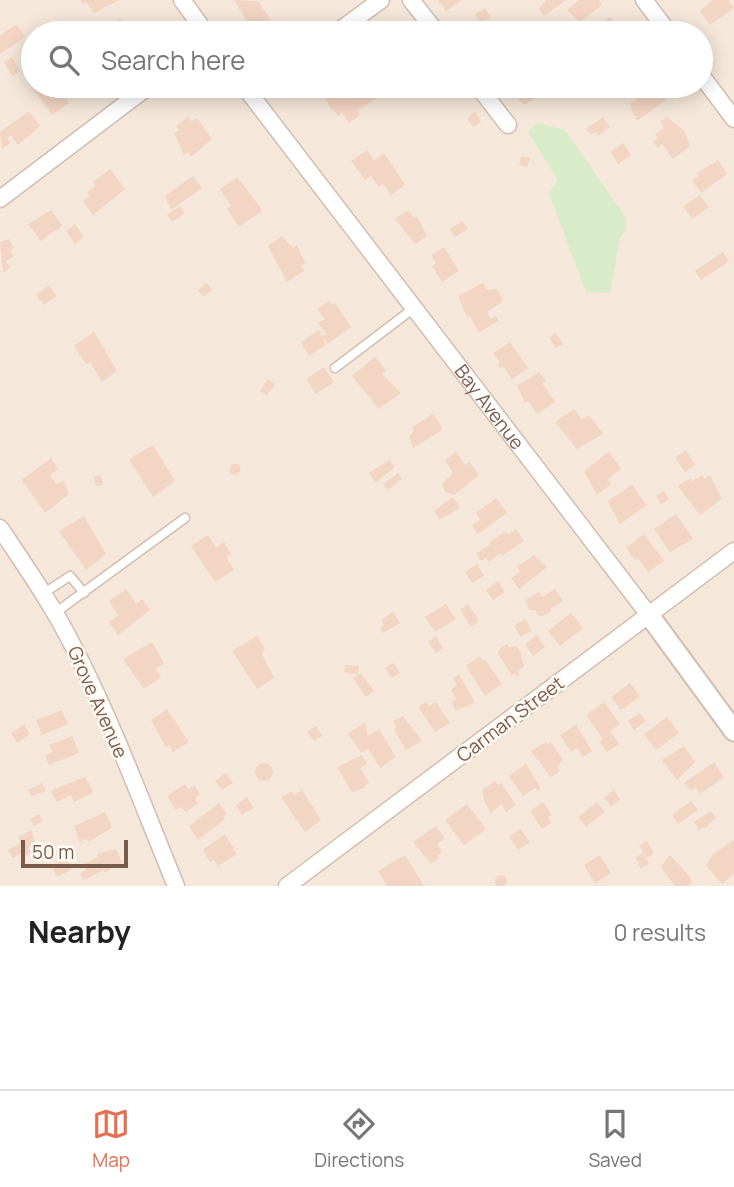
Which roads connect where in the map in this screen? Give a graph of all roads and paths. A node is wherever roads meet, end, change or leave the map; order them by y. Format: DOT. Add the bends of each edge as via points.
graph roads {
  1 [pos="181,0"];
  2 [pos="380,0"];
  3 [pos="411,0"];
  4 [pos="643,0"];
  5 [pos="197,21"];
  6 [pos="352,21"];
  7 [pos="428,21"];
  8 [pos="660,21"];
  9 [pos="713,91"];
  10 [pos="133,98"];
  11 [pos="253,98"];
  12 [pos="487,98"];
  13 [pos="734,119"];
  14 [pos="508,125"];
  15 [pos="0,199"];
  16 [pos="414,308"];
  17 [pos="335,368"];
  18 [pos="185,518"];
  19 [pos="0,528"];
  20 [pos="734,551"];
  21 [pos="44,593"];
  22 [pos="84,593"];
  23 [pos="55,613"];
  24 [pos="649,615"];
  25 [pos="732,726"];
  26 [pos="176,886"];
  27 [pos="287,886"];
  1 -- 5 [label="street"];
  2 -- 6 [label="street"];
  3 -- 7 [label="street"];
  4 -- 8 [label="street"];
  9 -- 13 [label="street"];
  10 -- 15 [label="street"];
  11 -- 16 [label="street, Bay Avenue"];
  12 -- 14 [label="street"];
  16 -- 17 [label="lane"];
  16 -- 24 [label="street, Bay Avenue"];
  18 -- 22 [label="lane"];
  19 -- 21 [label="street, Grove Avenue"];
  20 -- 24 [label="street, Carman Street"];
  21 -- 22 [label="lane" via="69,576"];
  21 -- 23 [label="street, Grove Avenue"];
  22 -- 23 [label="lane"];
  23 -- 26 [label="street, Grove Avenue" via="109,723"];
  24 -- 25 [label="street, Bay Avenue"];
  24 -- 27 [label="street, Carman Street"];
}
